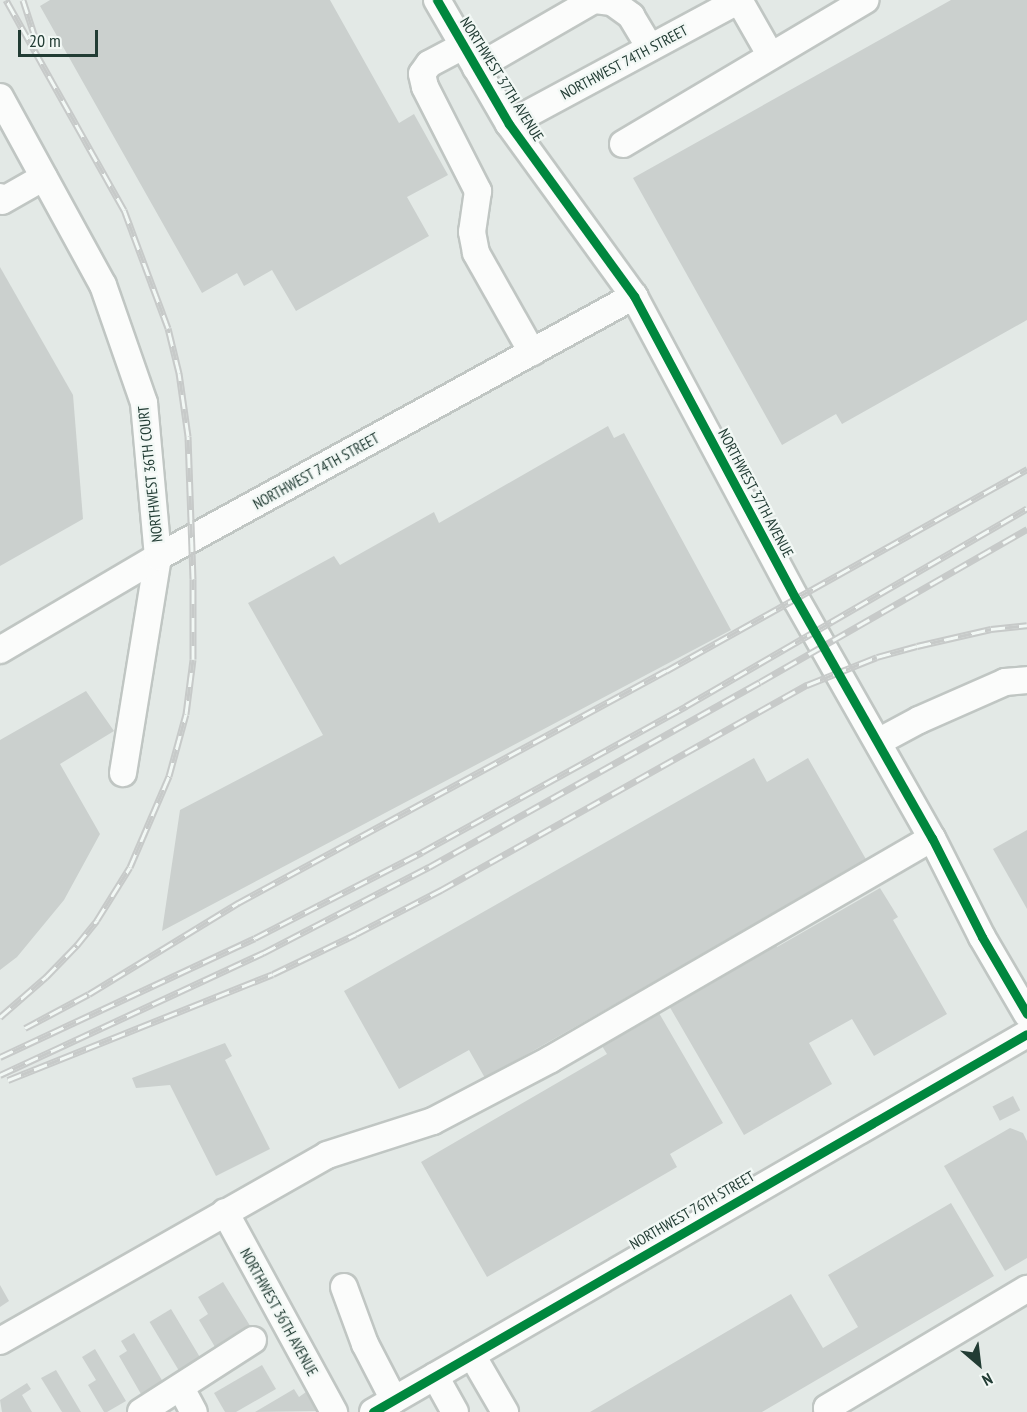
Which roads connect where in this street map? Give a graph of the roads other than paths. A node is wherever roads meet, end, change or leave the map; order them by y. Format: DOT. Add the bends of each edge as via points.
graph roads {
  1 [pos="437,0"];
  2 [pos="595,0"];
  3 [pos="739,0"];
  4 [pos="866,0"];
  5 [pos="463,46"];
  6 [pos="650,48"];
  7 [pos="771,56"];
  8 [pos="476,68"];
  9 [pos="0,96"];
  10 [pos="509,124"];
  11 [pos="622,144"];
  12 [pos="44,177"];
  13 [pos="0,197"];
  14 [pos="634,296"];
  15 [pos="532,352"];
  16 [pos="158,557"];
  17 [pos="0,650"];
  18 [pos="1027,681"];
  19 [pos="879,742"];
  20 [pos="123,773"];
  21 [pos="932,838"];
  22 [pos="1027,1014"];
  23 [pos="1027,1034"];
  24 [pos="225,1212"];
  25 [pos="344,1287"];
  26 [pos="1027,1289"];
  27 [pos="253,1340"];
  28 [pos="0,1341"];
  29 [pos="472,1354"];
  30 [pos="435,1376"];
  31 [pos="181,1388"];
  32 [pos="383,1406"];
  33 [pos="141,1412"];
  34 [pos="195,1412"];
  35 [pos="334,1412"];
  36 [pos="454,1412"];
  37 [pos="505,1412"];
  38 [pos="829,1412"];
  1 -- 5 [label="street, NORTHWEST 37TH AVENUE"];
  2 -- 6 [label="street" via="612,2 631,16"];
  2 -- 8 [label="street"];
  3 -- 6 [label="street, NORTHWEST 74TH STREET"];
  3 -- 7 [label="street"];
  4 -- 7 [label="street"];
  5 -- 8 [label="street, NORTHWEST 37TH AVENUE"];
  5 -- 15 [label="street" via="429,64 422,74 424,87 478,191 472,232 476,254"];
  6 -- 10 [label="street, NORTHWEST 74TH STREET"];
  7 -- 11 [label="street"];
  8 -- 10 [label="street, NORTHWEST 37TH AVENUE"];
  9 -- 12 [label="street, NORTHWEST 36TH COURT"];
  10 -- 14 [label="street, NORTHWEST 37TH AVENUE"];
  12 -- 13 [label="street" via="2,201"];
  12 -- 16 [label="street, NORTHWEST 36TH COURT" via="103,285 144,403"];
  14 -- 15 [label="street, NORTHWEST 74TH STREET"];
  14 -- 19 [label="street, NORTHWEST 37TH AVENUE" via="796,599"];
  15 -- 16 [label="street, NORTHWEST 74TH STREET"];
  16 -- 17 [label="street, NORTHWEST 74TH STREET"];
  16 -- 20 [label="street, NORTHWEST 36TH COURT"];
  18 -- 19 [label="street" via="1005,682"];
  19 -- 21 [label="street, NORTHWEST 37TH AVENUE"];
  21 -- 22 [label="street, NORTHWEST 37TH AVENUE" via="982,937"];
  21 -- 24 [label="street" via="551,1059 443,1116 327,1155"];
  23 -- 29 [label="street, NORTHWEST 76TH STREET"];
  24 -- 28 [label="street"];
  24 -- 35 [label="street, NORTHWEST 36TH AVENUE"];
  25 -- 32 [label="street"];
  26 -- 38 [label="street" via="827,1408"];
  27 -- 31 [label="street"];
  29 -- 30 [label="street, NORTHWEST 76TH STREET"];
  29 -- 37 [label="street"];
  30 -- 32 [label="street, NORTHWEST 76TH STREET"];
  30 -- 36 [label="street"];
  31 -- 33 [label="street"];
  31 -- 34 [label="street"];
}
